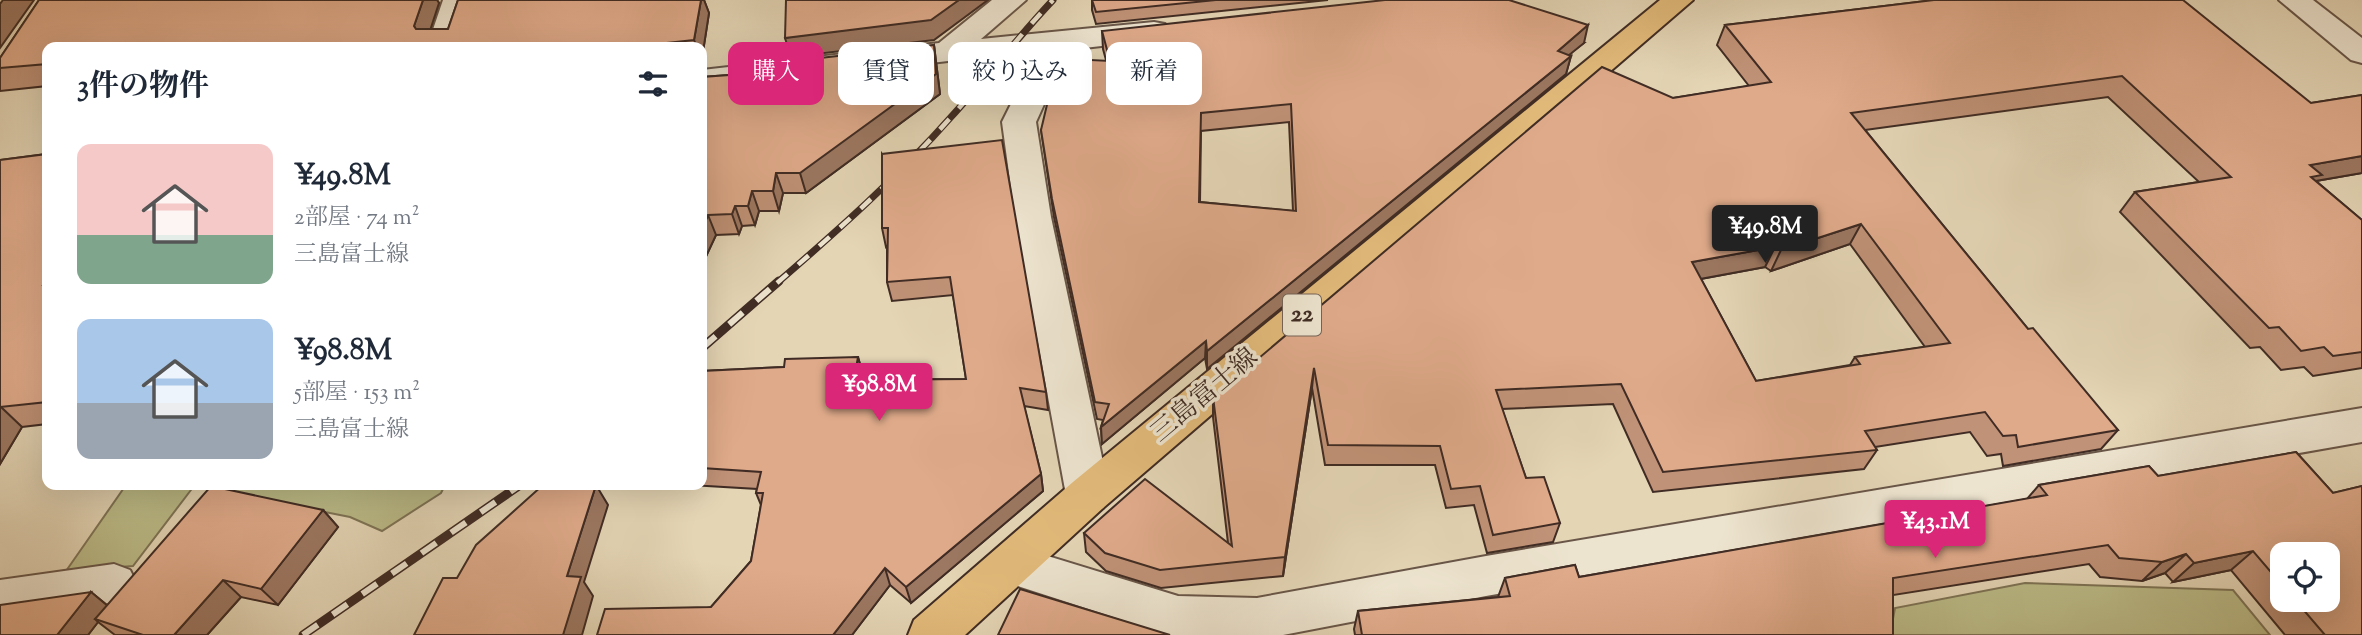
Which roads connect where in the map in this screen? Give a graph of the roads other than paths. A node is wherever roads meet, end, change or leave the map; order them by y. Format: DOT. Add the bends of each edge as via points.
graph roads {
  1 [pos="458,0"];
  2 [pos="1678,0"];
  3 [pos="2294,0"];
  4 [pos="1002,4"];
  5 [pos="1185,28"];
  6 [pos="1074,40"];
  7 [pos="444,42"];
  8 [pos="958,42"];
  9 [pos="1051,42"];
  10 [pos="948,51"];
  11 [pos="2362,53"];
  12 [pos="707,79"];
  13 [pos="2362,425"];
  14 [pos="1088,495"];
  15 [pos="1012,565"];
  16 [pos="114,584"];
  17 [pos="0,600"];
  18 [pos="931,635"];
  1 -- 7 [label="street"];
  2 -- 14 [label="main road, 三島富士線 / 22"];
  3 -- 11 [label="street"];
  4 -- 8 [label="street"];
  5 -- 6 [label="street"];
  6 -- 9 [label="street"];
  6 -- 14 [label="street" via="1035,88 1019,122 1033,217"];
  10 -- 12 [label="street"];
  13 -- 15 [label="street" via="1258,619 1178,617"];
  14 -- 15 [label="main road, 三島富士線 / 22"];
  15 -- 18 [label="main road, 三島富士線 / 22"];
  16 -- 17 [label="street"];
}
